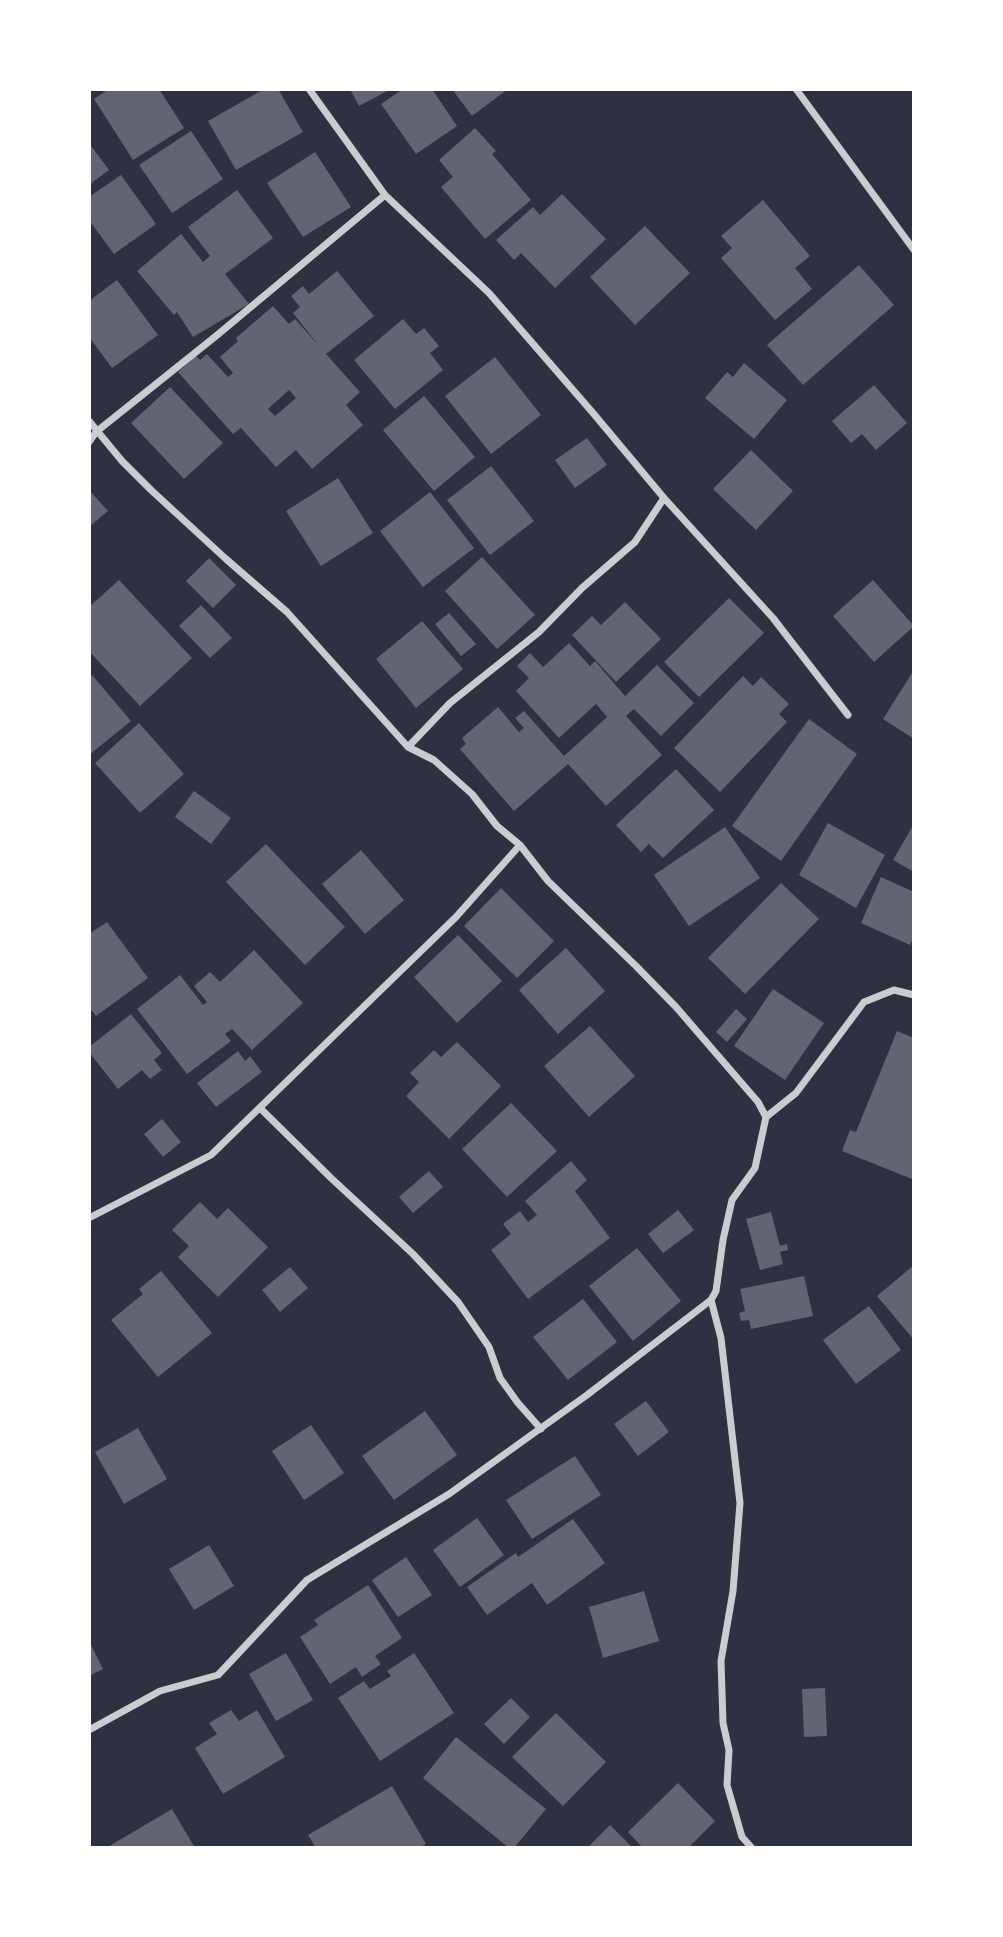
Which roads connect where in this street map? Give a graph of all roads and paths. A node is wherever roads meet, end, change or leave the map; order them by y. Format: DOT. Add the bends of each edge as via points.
graph roads {
  1 [pos="309,89"];
  2 [pos="796,89"];
  3 [pos="386,195"];
  4 [pos="914,250"];
  5 [pos="89,421"];
  6 [pos="96,432"];
  7 [pos="89,442"];
  8 [pos="664,498"];
  9 [pos="848,715"];
  10 [pos="408,747"];
  11 [pos="520,845"];
  12 [pos="914,995"];
  13 [pos="260,1108"];
  14 [pos="766,1117"];
  15 [pos="89,1218"];
  16 [pos="711,1300"];
  17 [pos="541,1429"];
  18 [pos="89,1730"];
  19 [pos="752,1848"];
  1 -- 3 [label="street"];
  2 -- 4 [label="street"];
  3 -- 6 [label="street"];
  3 -- 8 [label="street" via="489,293"];
  5 -- 6 [label="street"];
  6 -- 7 [label="street"];
  6 -- 10 [label="street" via="151,490 287,612"];
  8 -- 9 [label="street" via="773,618"];
  8 -- 10 [label="street" via="635,542 539,632 450,703"];
  10 -- 11 [label="street" via="434,760"];
  11 -- 13 [label="street" via="456,917"];
  11 -- 14 [label="street" via="548,881 684,1016"];
  12 -- 14 [label="street" via="894,990 864,1002 796,1093"];
  13 -- 15 [label="street" via="211,1155"];
  13 -- 17 [label="street" via="458,1302 489,1347 499,1378"];
  14 -- 16 [label="street" via="755,1168 732,1200"];
  16 -- 17 [label="street"];
  16 -- 19 [label="street" via="721,1338 740,1503 733,1591 721,1661 723,1723 729,1750 727,1785 742,1837"];
  17 -- 18 [label="street" via="449,1494 307,1580 218,1675 160,1691"];
}
